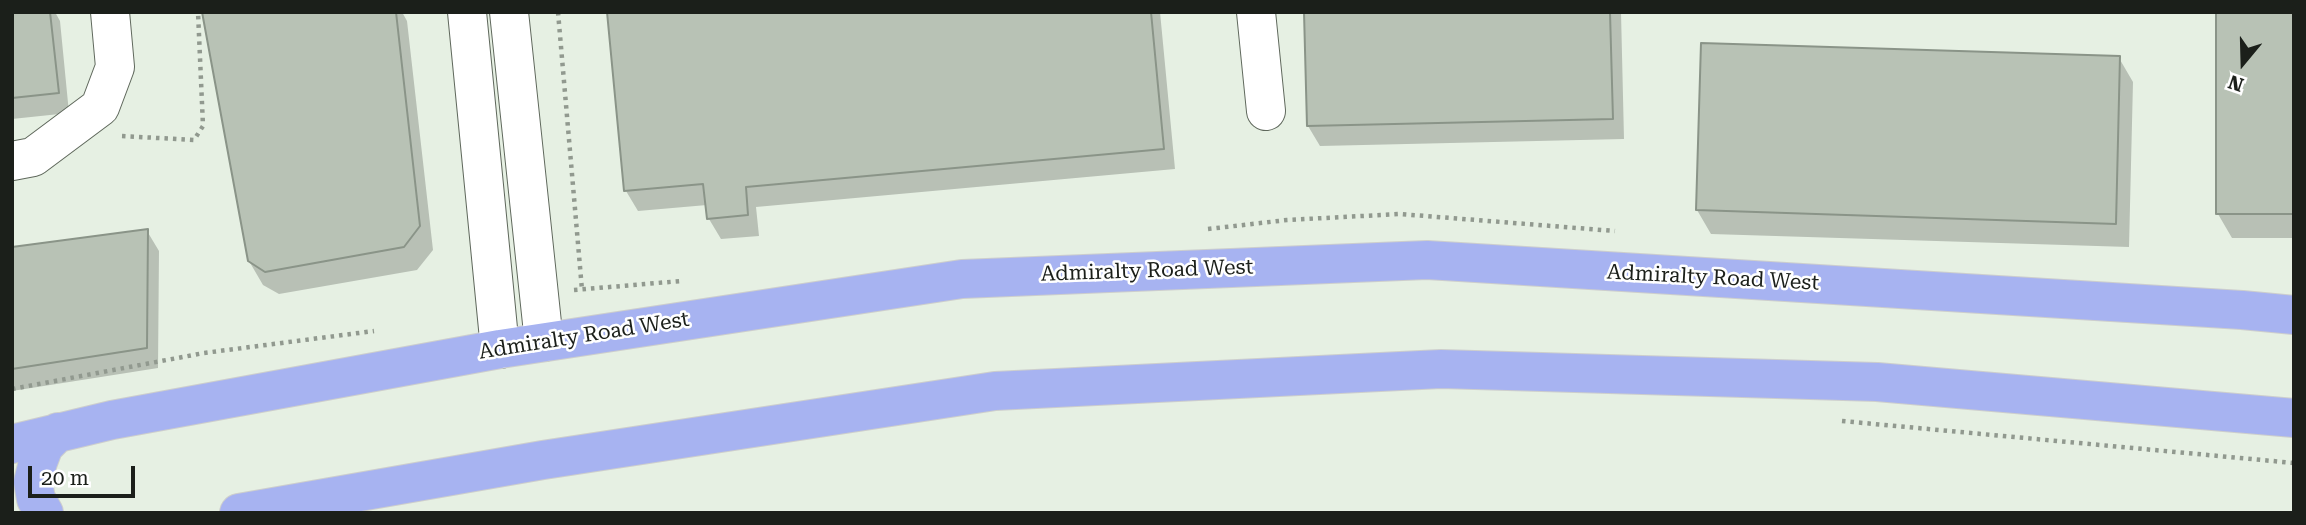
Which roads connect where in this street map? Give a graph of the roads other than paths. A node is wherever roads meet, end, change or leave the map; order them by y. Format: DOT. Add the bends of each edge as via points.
graph roads {
  1 [pos="110,12"];
  2 [pos="467,12"];
  3 [pos="509,12"];
  4 [pos="1256,12"];
  5 [pos="1266,111"];
  6 [pos="12,161"];
  7 [pos="2294,315"];
  8 [pos="544,342"];
  9 [pos="500,349"];
  10 [pos="2294,418"];
  11 [pos="58,432"];
  12 [pos="12,444"];
  13 [pos="44,513"];
  14 [pos="239,513"];
  1 -- 6 [label="street" via="115,67 100,107 33,157"];
  2 -- 9 [label="street"];
  3 -- 8 [label="street"];
  4 -- 5 [label="street"];
  7 -- 8 [label="main road, Admiralty Road West" via="1427,260 962,279"];
  8 -- 9 [label="main road, Admiralty Road West"];
  9 -- 11 [label="main road, Admiralty Road West"];
  10 -- 14 [label="main road" via="1877,382 1427,369 995,391 542,460"];
  11 -- 12 [label="main road, Admiralty Road West"];
  11 -- 13 [label="main road" via="44,446 33,482"];
}
